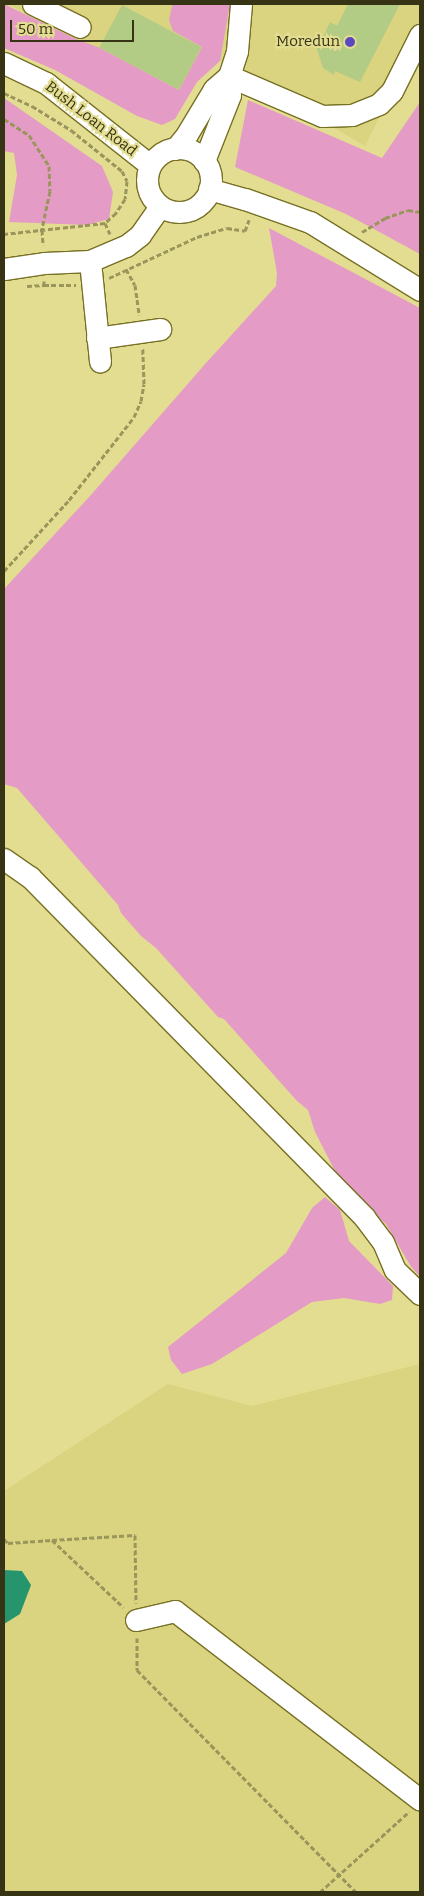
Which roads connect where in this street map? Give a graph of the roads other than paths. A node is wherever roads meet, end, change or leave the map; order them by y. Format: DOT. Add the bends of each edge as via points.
graph roads {
  1 [pos="33,4"];
  2 [pos="241,4"];
  3 [pos="80,27"];
  4 [pos="420,35"];
  5 [pos="4,63"];
  6 [pos="229,76"];
  7 [pos="175,149"];
  8 [pos="204,161"];
  9 [pos="150,165"];
  10 [pos="209,189"];
  11 [pos="160,206"];
  12 [pos="90,261"];
  13 [pos="4,270"];
  14 [pos="420,290"];
  15 [pos="151,330"];
  16 [pos="97,338"];
  17 [pos="100,362"];
  18 [pos="4,859"];
  19 [pos="420,1294"];
  20 [pos="136,1620"];
  21 [pos="417,1804"];
  1 -- 3 [label="street"];
  2 -- 6 [label="street" via="237,50"];
  4 -- 6 [label="street" via="392,91 379,104 352,115 322,116"];
  5 -- 9 [label="street, Bush Loan Road" via="46,83"];
  6 -- 7 [label="street" via="214,89"];
  6 -- 8 [label="street" via="230,95"];
  7 -- 8 [label="street" via="191,151"];
  7 -- 9 [label="street" via="165,151"];
  8 -- 10 [label="street" via="210,174"];
  9 -- 11 [label="street" via="147,188"];
  10 -- 11 [label="street" via="204,200 183,212 171,212"];
  10 -- 14 [label="street" via="310,222"];
  11 -- 12 [label="street" via="140,234 126,246"];
  12 -- 13 [label="street" via="44,263"];
  12 -- 16 [label="street"];
  15 -- 16 [label="street"];
  16 -- 17 [label="street"];
  18 -- 19 [label="street" via="30,877 364,1217 383,1242 395,1270"];
  20 -- 21 [label="street" via="175,1612"];
}
